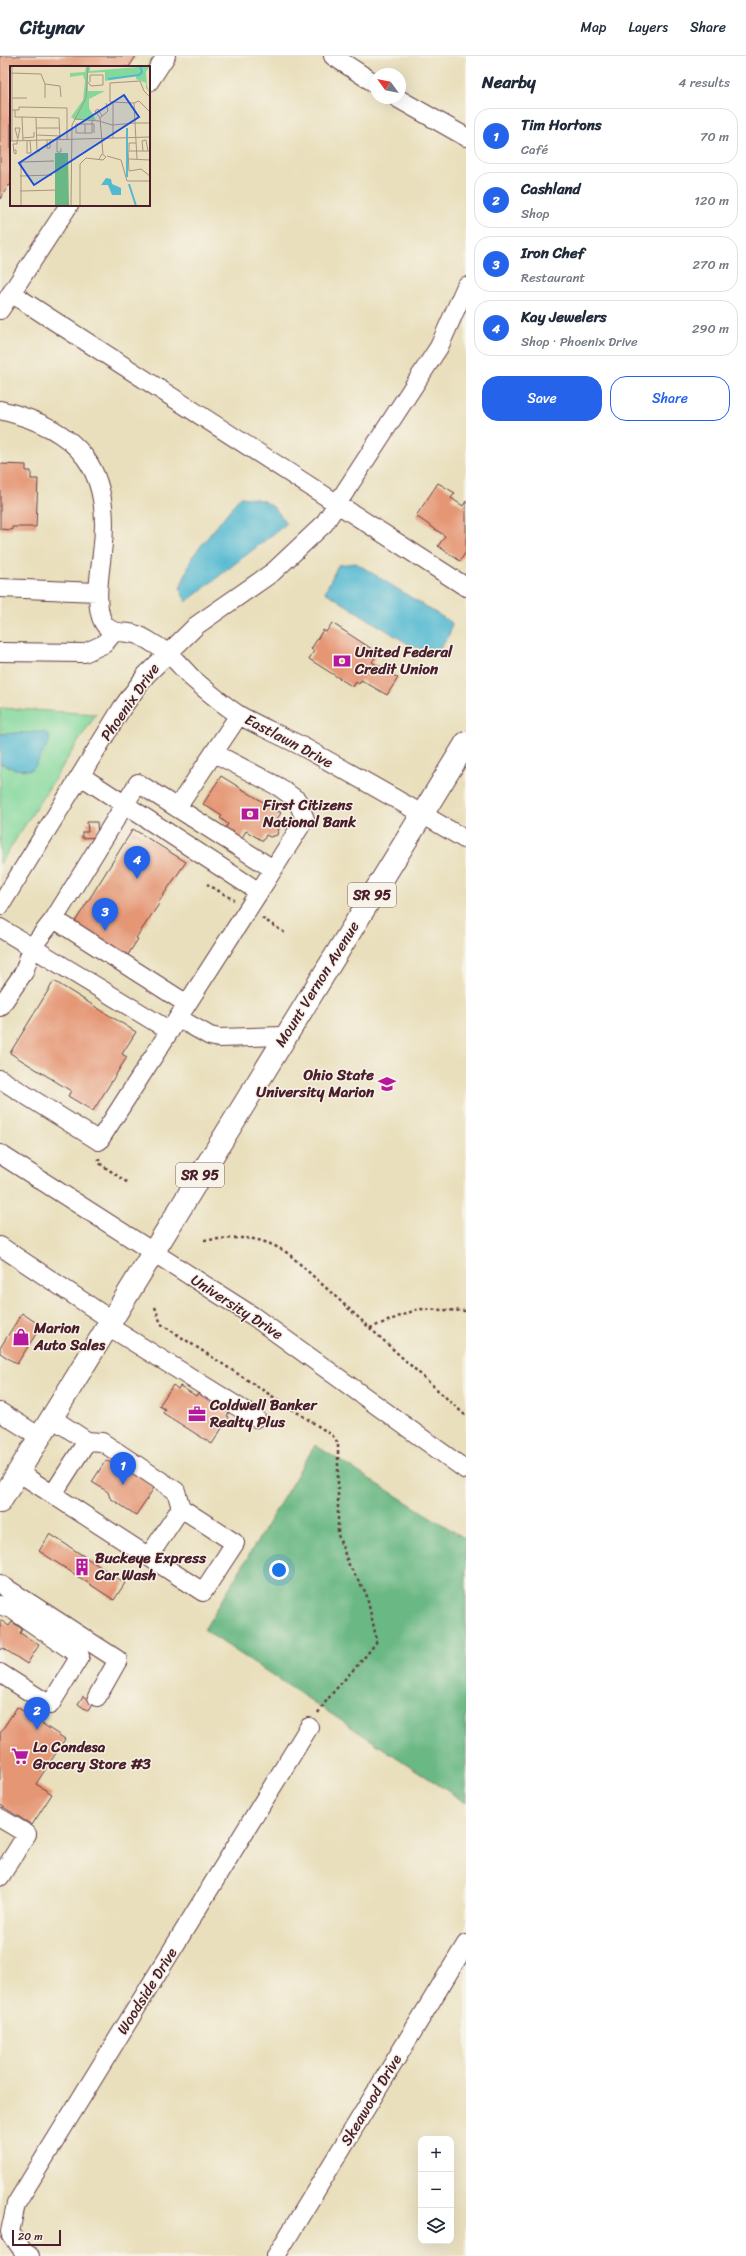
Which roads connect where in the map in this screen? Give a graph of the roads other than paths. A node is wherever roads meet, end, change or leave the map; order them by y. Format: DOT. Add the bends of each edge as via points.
graph roads {
  1 [pos="166,56"];
  2 [pos="333,56"];
  3 [pos="150,80"];
  4 [pos="370,80"];
  5 [pos="406,103"];
  6 [pos="466,137"];
  7 [pos="68,206"];
  8 [pos="466,286"];
  9 [pos="11,293"];
  10 [pos="0,310"];
  11 [pos="0,410"];
  12 [pos="337,504"];
  13 [pos="466,587"];
  14 [pos="0,588"];
  15 [pos="97,592"];
  16 [pos="114,632"];
  17 [pos="0,652"];
  18 [pos="167,652"];
  19 [pos="239,715"];
  20 [pos="466,743"];
  21 [pos="214,753"];
  22 [pos="81,776"];
  23 [pos="126,804"];
  24 [pos="178,808"];
  25 [pos="423,814"];
  26 [pos="466,840"];
  27 [pos="273,869"];
  28 [pos="259,892"];
  29 [pos="0,906"];
  30 [pos="54,919"];
  31 [pos="0,928"];
  32 [pos="32,947"];
  33 [pos="0,1007"];
  34 [pos="178,1017"];
  35 [pos="285,1036"];
  36 [pos="0,1080"];
  37 [pos="0,1154"];
  38 [pos="153,1252"];
  39 [pos="2,1253"];
  40 [pos="110,1323"];
  41 [pos="0,1412"];
  42 [pos="52,1418"];
  43 [pos="256,1418"];
  44 [pos="40,1437"];
  45 [pos="87,1441"];
  46 [pos="466,1470"];
  47 [pos="18,1472"];
  48 [pos="53,1494"];
  49 [pos="0,1502"];
  50 [pos="181,1508"];
  51 [pos="148,1556"];
  52 [pos="0,1584"];
  53 [pos="0,1605"];
  54 [pos="0,1673"];
  55 [pos="98,1697"];
  56 [pos="309,1727"];
  57 [pos="0,1818"];
  58 [pos="0,1876"];
  59 [pos="466,1944"];
  60 [pos="30,2256"];
  61 [pos="276,2256"];
  1 -- 3 [label="street"];
  2 -- 4 [label="street"];
  5 -- 6 [label="street"];
  7 -- 9 [label="street"];
  8 -- 12 [label="street, Phoenix Drive" via="439,347"];
  9 -- 10 [label="street"];
  9 -- 12 [label="street"];
  11 -- 15 [label="street" via="51,427 67,437 84,454 96,476 105,509 104,542"];
  12 -- 13 [label="street"];
  12 -- 18 [label="street, Phoenix Drive" via="324,524 273,572 197,625"];
  14 -- 15 [label="street"];
  15 -- 16 [label="street" via="103,622"];
  16 -- 17 [label="street" via="104,644 84,653"];
  16 -- 18 [label="street, Eastlawn Drive" via="134,634"];
  18 -- 19 [label="street, Eastlawn Drive" via="212,695"];
  18 -- 22 [label="street, Phoenix Drive" via="146,674 122,708"];
  19 -- 21 [label="street"];
  19 -- 25 [label="street, Eastlawn Drive"];
  20 -- 25 [label="main road, Mount Vernon Avenue / SR 95"];
  21 -- 24 [label="street"];
  21 -- 27 [label="street" via="279,787 297,800 305,819"];
  22 -- 23 [label="street"];
  22 -- 29 [label="street, Phoenix Drive"];
  23 -- 24 [label="street" via="138,783"];
  23 -- 28 [label="street"];
  23 -- 30 [label="street"];
  24 -- 27 [label="street"];
  25 -- 26 [label="street"];
  25 -- 35 [label="main road, Mount Vernon Avenue / SR 95"];
  27 -- 28 [label="street"];
  28 -- 34 [label="street"];
  30 -- 32 [label="street"];
  30 -- 34 [label="street"];
  31 -- 32 [label="street"];
  32 -- 33 [label="street" via="24,972"];
  32 -- 34 [label="street"];
  34 -- 35 [label="street" via="210,1036 219,1038"];
  34 -- 36 [label="street" via="99,1141"];
  35 -- 38 [label="main road, Mount Vernon Avenue / SR 95"];
  37 -- 38 [label="street, University Drive"];
  38 -- 40 [label="main road, Mount Vernon Avenue / SR 95"];
  38 -- 46 [label="street, University Drive" via="253,1316"];
  39 -- 40 [label="street"];
  40 -- 42 [label="main road, Mount Vernon Avenue / SR 95"];
  40 -- 43 [label="street"];
  41 -- 44 [label="street"];
  42 -- 44 [label="main road, Mount Vernon Avenue / SR 95"];
  42 -- 45 [label="street"];
  44 -- 47 [label="main road, Mount Vernon Avenue / SR 95"];
  45 -- 48 [label="street"];
  45 -- 50 [label="street" via="102,1442 176,1491"];
  47 -- 48 [label="street"];
  47 -- 49 [label="main road, Mount Vernon Avenue / SR 95"];
  48 -- 51 [label="street"];
  50 -- 51 [label="street"];
  50 -- 51 [label="street" via="235,1543 203,1592"];
  52 -- 55 [label="street" via="118,1660"];
  53 -- 54 [label="street" via="13,1610 80,1656 50,1705"];
  56 -- 60 [label="street, Woodside Drive" via="16,2204 10,2232 23,2252"];
  57 -- 58 [label="street" via="27,1834"];
  59 -- 61 [label="street, Skeawood Drive"];
}
